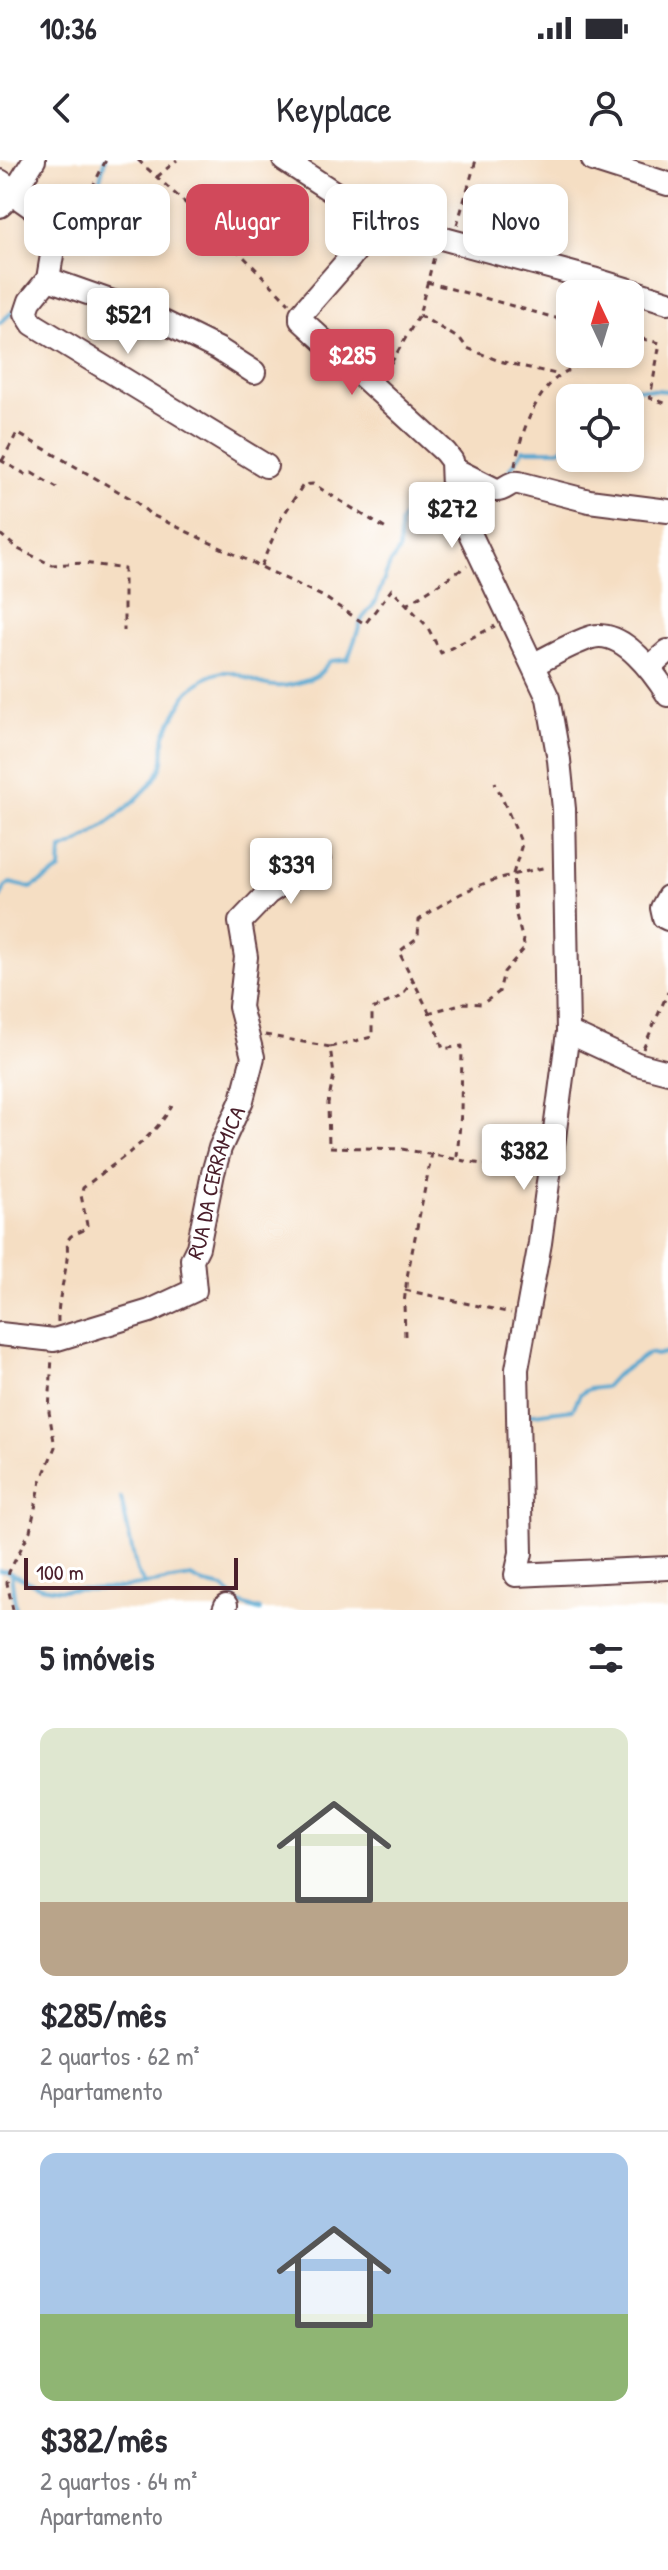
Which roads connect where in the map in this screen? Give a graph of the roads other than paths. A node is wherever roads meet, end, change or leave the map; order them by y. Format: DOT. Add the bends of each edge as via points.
graph roads {
  1 [pos="34,160"];
  2 [pos="284,160"];
  3 [pos="593,160"];
  4 [pos="668,184"];
  5 [pos="325,187"];
  6 [pos="4,194"];
  7 [pos="447,239"];
  8 [pos="352,256"];
  9 [pos="48,279"];
  10 [pos="668,302"];
  11 [pos="254,372"];
  12 [pos="266,466"];
  13 [pos="454,469"];
  14 [pos="668,511"];
  15 [pos="668,651"];
  16 [pos="534,664"];
  17 [pos="650,667"];
  18 [pos="668,695"];
  19 [pos="319,860"];
  20 [pos="668,897"];
  21 [pos="668,919"];
  22 [pos="568,1032"];
  23 [pos="668,1072"];
  24 [pos="0,1334"];
  25 [pos="668,1568"];
  1 -- 6 [label="street"];
  2 -- 5 [label="street"];
  3 -- 4 [label="street"];
  6 -- 9 [label="street" via="57,225"];
  7 -- 10 [label="street"];
  8 -- 13 [label="street" via="301,320 445,452"];
  9 -- 11 [label="street" via="147,314"];
  9 -- 12 [label="street" via="26,313 33,324"];
  13 -- 14 [label="street" via="496,490 514,482 589,501"];
  13 -- 16 [label="street" via="453,488 481,558"];
  15 -- 17 [label="street"];
  16 -- 17 [label="street" via="593,637 607,636"];
  16 -- 22 [label="street" via="548,698 564,809"];
  17 -- 18 [label="street"];
  19 -- 24 [label="street, RUA DA CERRAMICA" via="268,893 240,922 246,957 240,1007 253,1057 242,1100 220,1148 192,1259 195,1290 150,1311 54,1340"];
  20 -- 21 [label="street" via="662,908"];
  22 -- 23 [label="street" via="637,1064"];
  22 -- 25 [label="street" via="517,1369 521,1553 516,1575"];
}
